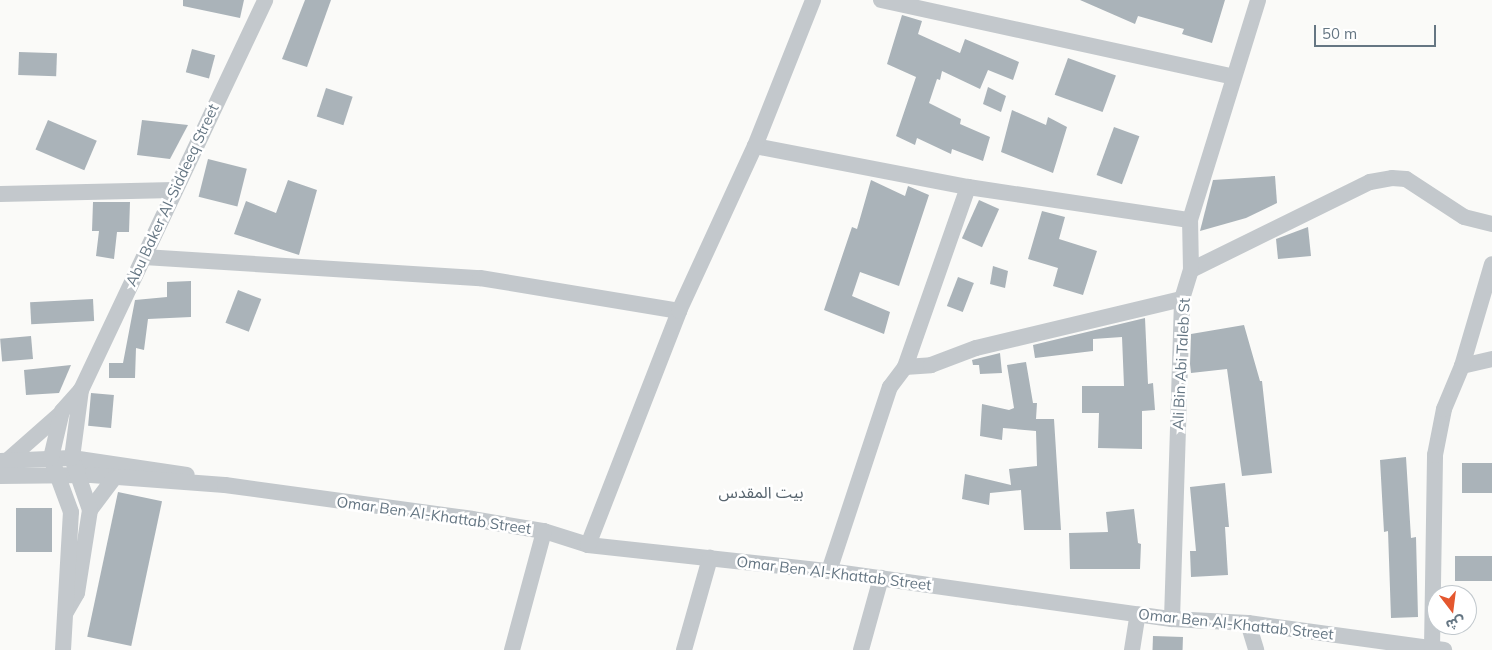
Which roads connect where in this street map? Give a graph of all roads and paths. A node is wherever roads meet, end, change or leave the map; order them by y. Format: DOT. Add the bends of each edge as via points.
graph roads {
  1 [pos="265,0"];
  2 [pos="813,0"];
  3 [pos="881,0"];
  4 [pos="1258,0"];
  5 [pos="1233,77"];
  6 [pos="755,146"];
  7 [pos="968,187"];
  8 [pos="174,190"];
  9 [pos="0,194"];
  10 [pos="1190,220"];
  11 [pos="1492,224"];
  12 [pos="144,257"];
  13 [pos="1492,264"];
  14 [pos="1191,270"];
  15 [pos="1182,299"];
  16 [pos="679,311"];
  17 [pos="1492,358"];
  18 [pos="1462,366"];
  19 [pos="905,368"];
  20 [pos="80,390"];
  21 [pos="62,411"];
  22 [pos="51,458"];
  23 [pos="72,458"];
  24 [pos="4,461"];
  25 [pos="57,474"];
  26 [pos="79,475"];
  27 [pos="0,476"];
  28 [pos="114,478"];
  29 [pos="225,485"];
  30 [pos="90,510"];
  31 [pos="544,531"];
  32 [pos="588,545"];
  33 [pos="710,558"];
  34 [pos="829,571"];
  35 [pos="881,578"];
  36 [pos="66,612"];
  37 [pos="1138,614"];
  38 [pos="1172,619"];
  39 [pos="1248,623"];
  40 [pos="1438,649"];
  41 [pos="63,650"];
  42 [pos="512,650"];
  43 [pos="684,650"];
  44 [pos="861,650"];
  45 [pos="1132,650"];
  46 [pos="1256,650"];
  1 -- 8 [label="street, Abu Baker Al-Siddeeq Street"];
  2 -- 6 [label="street"];
  3 -- 5 [label="street"];
  4 -- 5 [label="street, Ali Bin Abi Taleb St"];
  5 -- 10 [label="street, Ali Bin Abi Taleb St"];
  6 -- 7 [label="street"];
  6 -- 16 [label="street"];
  7 -- 10 [label="street"];
  7 -- 19 [label="street"];
  8 -- 9 [label="street"];
  8 -- 12 [label="street, Abu Baker Al-Siddeeq Street"];
  10 -- 14 [label="street, Ali Bin Abi Taleb St"];
  11 -- 14 [label="street" via="1464,217 1406,179 1392,178 1370,182"];
  12 -- 16 [label="street" via="480,278"];
  12 -- 20 [label="street, Abu Baker Al-Siddeeq Street"];
  13 -- 18 [label="street"];
  14 -- 15 [label="street, Ali Bin Abi Taleb St"];
  15 -- 19 [label="street" via="976,348 931,365"];
  15 -- 38 [label="street, Ali Bin Abi Taleb St"];
  16 -- 32 [label="street"];
  17 -- 18 [label="street"];
  18 -- 40 [label="street" via="1444,409 1435,455"];
  19 -- 34 [label="street" via="890,387"];
  20 -- 21 [label="street, Abu Baker Al-Siddeeq Street"];
  20 -- 23 [label="street, Abu Baker Al-Siddeeq Street"];
  21 -- 22 [label="street, Abu Baker Al-Siddeeq Street"];
  21 -- 24 [label="street" via="47,429"];
  22 -- 23 [label="street"];
  22 -- 24 [label="street"];
  22 -- 25 [label="street"];
  23 -- 26 [label="street, Abu Baker Al-Siddeeq Street"];
  23 -- 29 [label="street" via="173,472"];
  25 -- 26 [label="street"];
  25 -- 27 [label="street"];
  25 -- 36 [label="street" via="71,512"];
  26 -- 28 [label="street"];
  26 -- 30 [label="street, Abu Baker Al-Siddeeq Street"];
  28 -- 29 [label="street"];
  28 -- 30 [label="street"];
  29 -- 31 [label="street, Omar Ben Al-Khattab Street"];
  30 -- 36 [label="street" via="77,593"];
  31 -- 32 [label="street, Omar Ben Al-Khattab Street"];
  31 -- 42 [label="street"];
  32 -- 33 [label="street, Omar Ben Al-Khattab Street"];
  33 -- 34 [label="street, Omar Ben Al-Khattab Street"];
  33 -- 43 [label="street"];
  34 -- 35 [label="street, Omar Ben Al-Khattab Street"];
  35 -- 37 [label="street, Omar Ben Al-Khattab Street"];
  35 -- 44 [label="street"];
  36 -- 41 [label="street"];
  37 -- 38 [label="street, Omar Ben Al-Khattab Street"];
  37 -- 45 [label="street"];
  38 -- 39 [label="street, Omar Ben Al-Khattab Street"];
  39 -- 40 [label="street, Omar Ben Al-Khattab Street"];
  39 -- 46 [label="street"];
}
